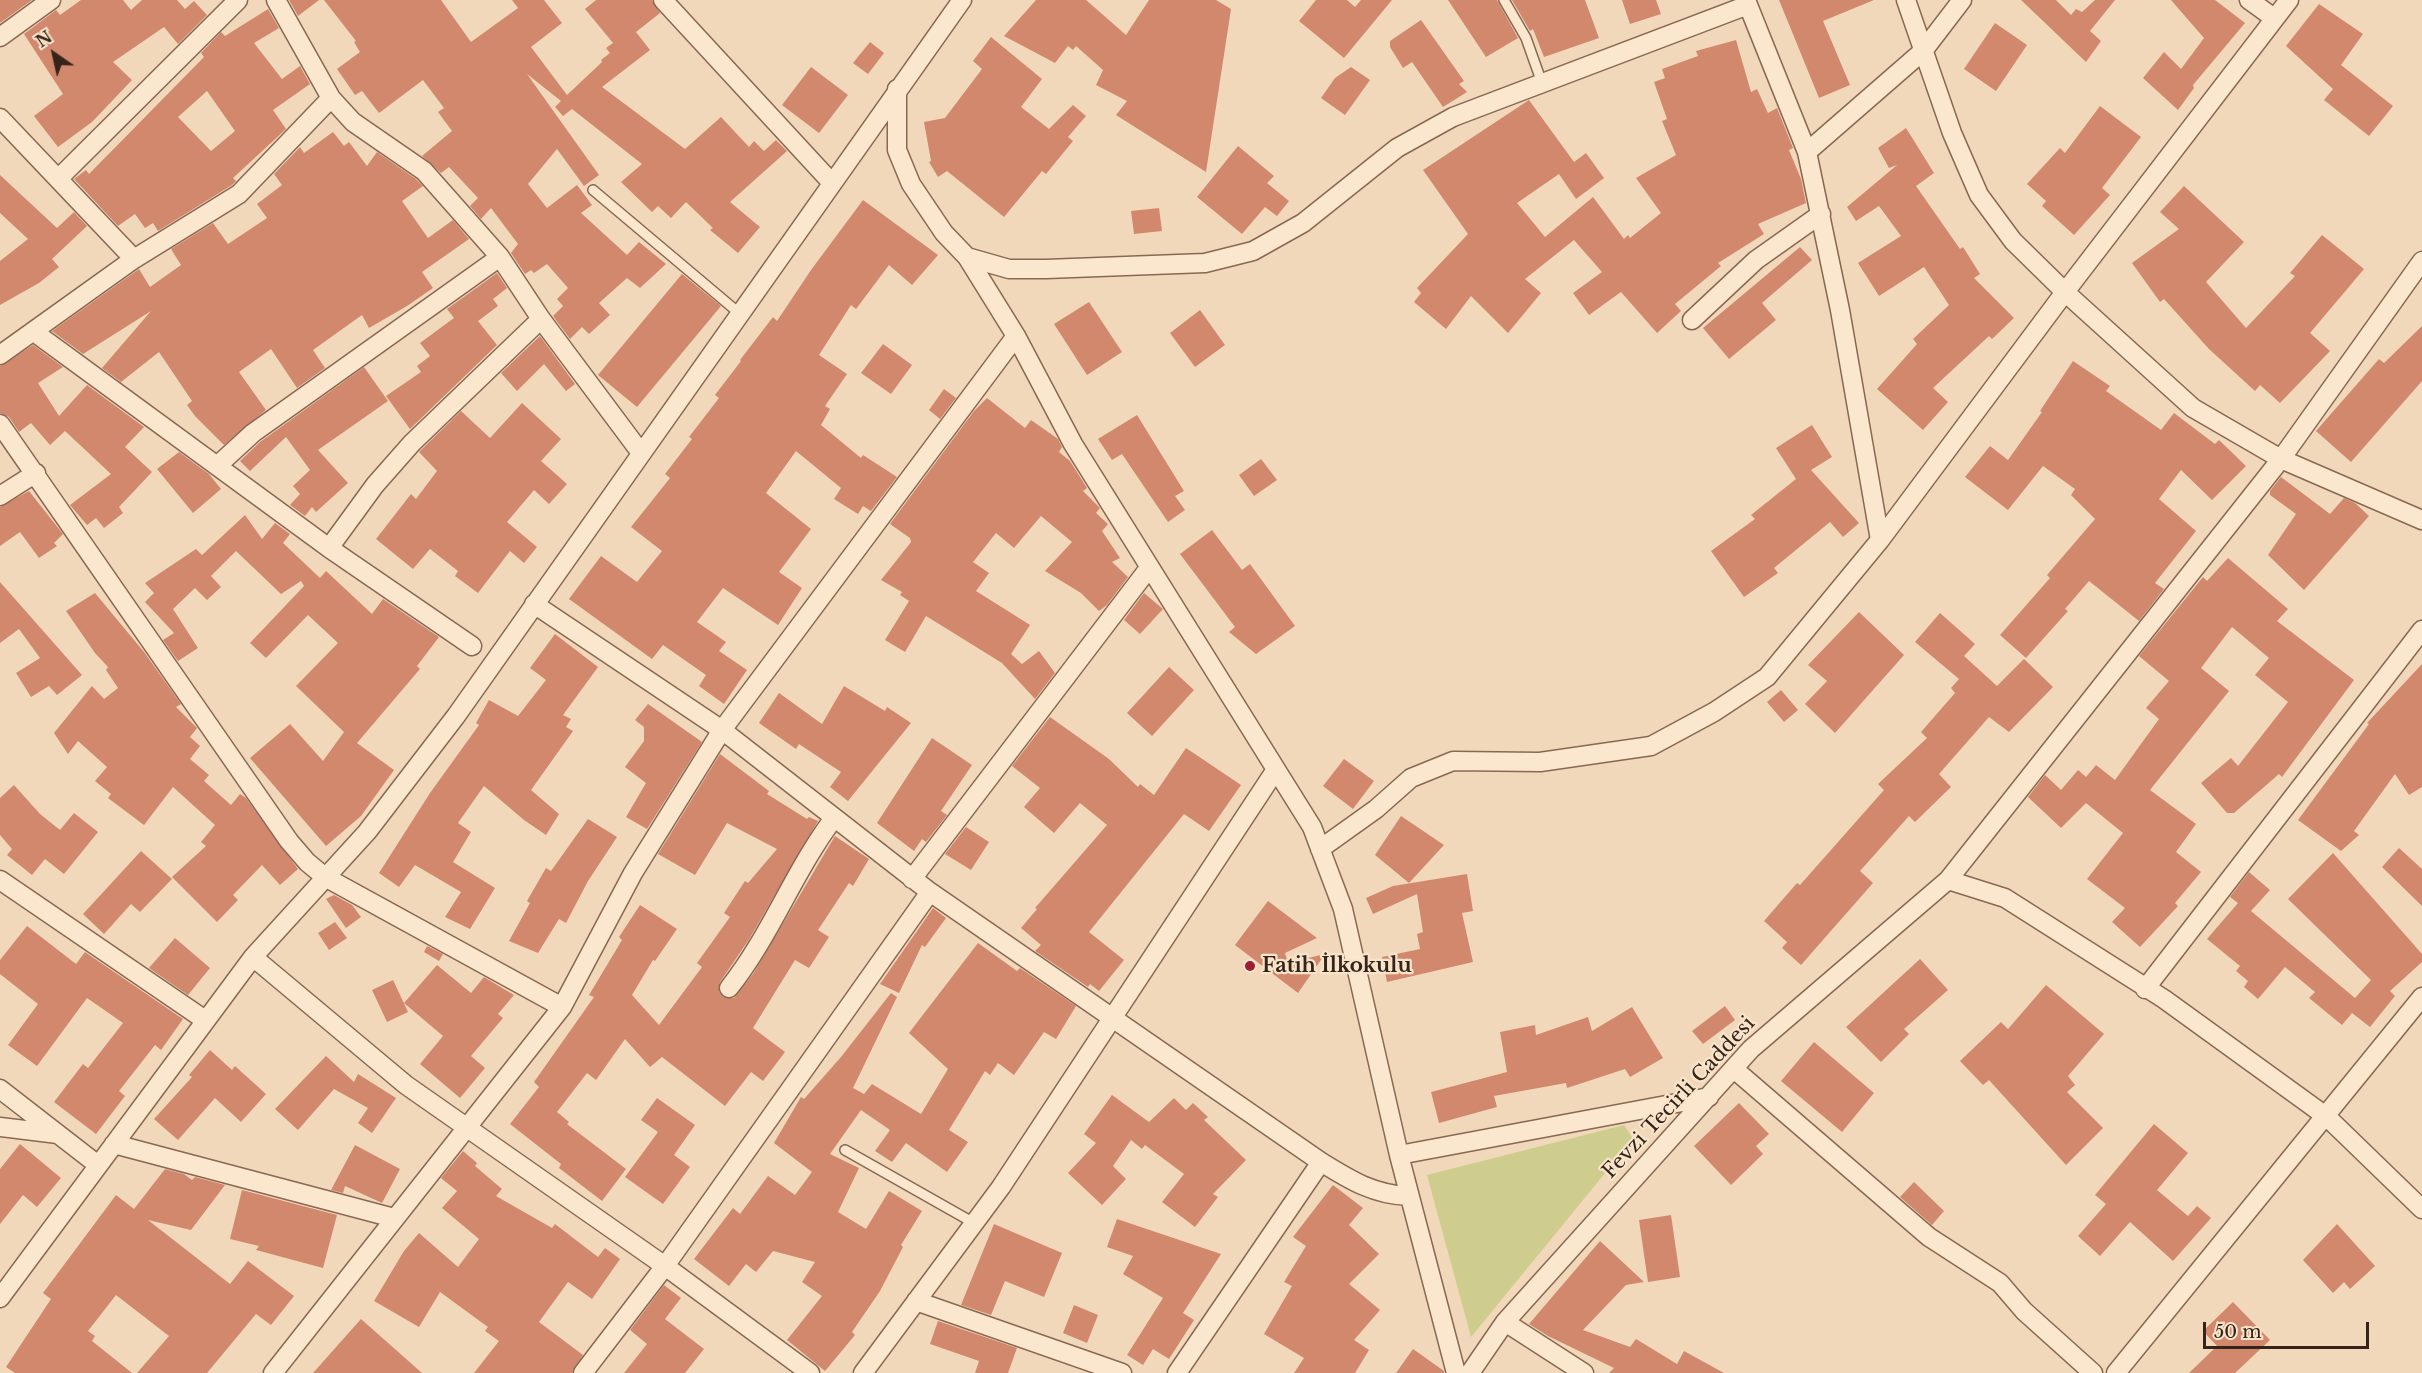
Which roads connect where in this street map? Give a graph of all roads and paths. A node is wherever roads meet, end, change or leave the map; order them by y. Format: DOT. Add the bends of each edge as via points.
graph roads {
  1 [pos="51,0"];
  2 [pos="238,0"];
  3 [pos="276,0"];
  4 [pos="663,0"];
  5 [pos="962,0"];
  6 [pos="1504,0"];
  7 [pos="1906,0"];
  8 [pos="1962,0"];
  9 [pos="2249,0"];
  10 [pos="2289,0"];
  11 [pos="1747,2"];
  12 [pos="2274,18"];
  13 [pos="0,37"];
  14 [pos="1923,51"];
  15 [pos="1542,83"];
  16 [pos="897,89"];
  17 [pos="330,98"];
  18 [pos="0,118"];
  19 [pos="1807,152"];
  20 [pos="58,179"];
  21 [pos="831,182"];
  22 [pos="593,190"];
  23 [pos="1821,214"];
  24 [pos="500,257"];
  25 [pos="967,257"];
  26 [pos="134,259"];
  27 [pos="2422,261"];
  28 [pos="2065,292"];
  29 [pos="739,313"];
  30 [pos="541,318"];
  31 [pos="1692,320"];
  32 [pos="34,332"];
  33 [pos="1016,336"];
  34 [pos="0,356"];
  35 [pos="0,424"];
  36 [pos="641,453"];
  37 [pos="2281,459"];
  38 [pos="217,466"];
  39 [pos="36,473"];
  40 [pos="0,496"];
  41 [pos="2422,520"];
  42 [pos="1880,540"];
  43 [pos="329,548"];
  44 [pos="1149,568"];
  45 [pos="534,604"];
  46 [pos="2422,630"];
  47 [pos="471,646"];
  48 [pos="722,730"];
  49 [pos="1275,771"];
  50 [pos="834,818"];
  51 [pos="1320,849"];
  52 [pos="325,877"];
  53 [pos="912,879"];
  54 [pos="0,880"];
  55 [pos="1948,880"];
  56 [pos="930,892"];
  57 [pos="252,957"];
  58 [pos="729,988"];
  59 [pos="2145,988"];
  60 [pos="2422,997"];
  61 [pos="562,1007"];
  62 [pos="1114,1018"];
  63 [pos="205,1020"];
  64 [pos="1734,1069"];
  65 [pos="0,1089"];
  66 [pos="1709,1097"];
  67 [pos="2327,1117"];
  68 [pos="0,1127"];
  69 [pos="465,1127"];
  70 [pos="58,1134"];
  71 [pos="114,1144"];
  72 [pos="845,1150"];
  73 [pos="1399,1155"];
  74 [pos="1321,1162"];
  75 [pos="98,1165"];
  76 [pos="1409,1196"];
  77 [pos="2422,1209"];
  78 [pos="394,1218"];
  79 [pos="974,1223"];
  80 [pos="665,1266"];
  81 [pos="0,1298"];
  82 [pos="916,1301"];
  83 [pos="1505,1322"];
  84 [pos="273,1373"];
  85 [pos="583,1373"];
  86 [pos="810,1373"];
  87 [pos="863,1373"];
  88 [pos="1122,1373"];
  89 [pos="1177,1373"];
  90 [pos="1456,1373"];
  91 [pos="1470,1373"];
  92 [pos="1584,1373"];
  93 [pos="2093,1373"];
  94 [pos="2116,1373"];
  1 -- 13 [label="street"];
  2 -- 20 [label="street"];
  3 -- 17 [label="street"];
  4 -- 21 [label="street"];
  5 -- 16 [label="street"];
  6 -- 15 [label="lane" via="1526,38"];
  7 -- 14 [label="street"];
  8 -- 14 [label="street"];
  9 -- 12 [label="street"];
  10 -- 12 [label="street"];
  11 -- 15 [label="street"];
  11 -- 19 [label="street"];
  12 -- 28 [label="street"];
  14 -- 19 [label="street"];
  14 -- 28 [label="street" via="1978,195 2013,241"];
  15 -- 25 [label="street" via="1453,117 1397,148 1303,224 1253,251 1205,263 1010,269"];
  16 -- 21 [label="street"];
  16 -- 25 [label="street" via="897,150 911,184 944,233"];
  17 -- 24 [label="street" via="353,122 424,171"];
  17 -- 26 [label="street" via="239,194"];
  18 -- 20 [label="street"];
  19 -- 23 [label="street"];
  20 -- 26 [label="street"];
  21 -- 29 [label="street"];
  22 -- 29 [label="lane"];
  23 -- 31 [label="street" via="1756,260"];
  23 -- 42 [label="street"];
  24 -- 30 [label="street"];
  24 -- 38 [label="street" via="253,433"];
  25 -- 33 [label="street"];
  26 -- 32 [label="street"];
  27 -- 37 [label="street, Fevzi Tecirli Caddesi"];
  28 -- 37 [label="street" via="2193,408"];
  28 -- 42 [label="street"];
  29 -- 36 [label="street"];
  30 -- 36 [label="street"];
  30 -- 43 [label="street" via="412,443"];
  32 -- 34 [label="street"];
  32 -- 38 [label="street"];
  33 -- 44 [label="street" via="1073,444"];
  33 -- 48 [label="street"];
  35 -- 39 [label="street"];
  36 -- 45 [label="street"];
  37 -- 41 [label="street"];
  37 -- 55 [label="street, Fevzi Tecirli Caddesi"];
  38 -- 43 [label="street"];
  39 -- 40 [label="street"];
  39 -- 52 [label="street" via="289,841"];
  42 -- 51 [label="street" via="1767,677 1714,712 1652,746 1540,762 1453,761 1411,778"];
  43 -- 47 [label="street"];
  44 -- 49 [label="street"];
  44 -- 53 [label="street"];
  45 -- 48 [label="street"];
  45 -- 52 [label="street" via="456,716 387,806"];
  46 -- 59 [label="street"];
  48 -- 50 [label="street"];
  48 -- 61 [label="street" via="633,873"];
  49 -- 51 [label="street" via="1312,827"];
  49 -- 62 [label="street"];
  50 -- 53 [label="street"];
  50 -- 58 [label="street" via="810,850 772,921"];
  51 -- 73 [label="street" via="1343,909"];
  52 -- 57 [label="street"];
  52 -- 61 [label="street"];
  53 -- 56 [label="street"];
  54 -- 63 [label="street"];
  55 -- 59 [label="street" via="2006,898"];
  55 -- 64 [label="street, Fevzi Tecirli Caddesi" via="1751,1049"];
  56 -- 62 [label="street"];
  56 -- 80 [label="street"];
  57 -- 63 [label="street"];
  57 -- 69 [label="street" via="406,1085"];
  59 -- 67 [label="street"];
  60 -- 67 [label="street"];
  61 -- 69 [label="street"];
  62 -- 74 [label="street"];
  62 -- 79 [label="street"];
  63 -- 71 [label="street"];
  64 -- 66 [label="street, Fevzi Tecirli Caddesi"];
  64 -- 93 [label="street" via="1929,1237 2000,1283 2024,1311"];
  65 -- 70 [label="street"];
  66 -- 73 [label="street"];
  66 -- 83 [label="street, Fevzi Tecirli Caddesi"];
  67 -- 77 [label="street"];
  67 -- 94 [label="street"];
  68 -- 70 [label="street"];
  69 -- 78 [label="street"];
  69 -- 80 [label="street"];
  70 -- 75 [label="street"];
  71 -- 75 [label="street"];
  71 -- 78 [label="street"];
  72 -- 79 [label="lane"];
  73 -- 76 [label="street"];
  74 -- 76 [label="street" via="1363,1187 1392,1196"];
  74 -- 89 [label="street"];
  75 -- 81 [label="street"];
  76 -- 90 [label="street"];
  78 -- 84 [label="street"];
  79 -- 82 [label="street"];
  80 -- 85 [label="street"];
  80 -- 86 [label="street"];
  82 -- 87 [label="street"];
  82 -- 88 [label="street"];
  83 -- 91 [label="street, Fevzi Tecirli Caddesi"];
  83 -- 92 [label="street"];
}
